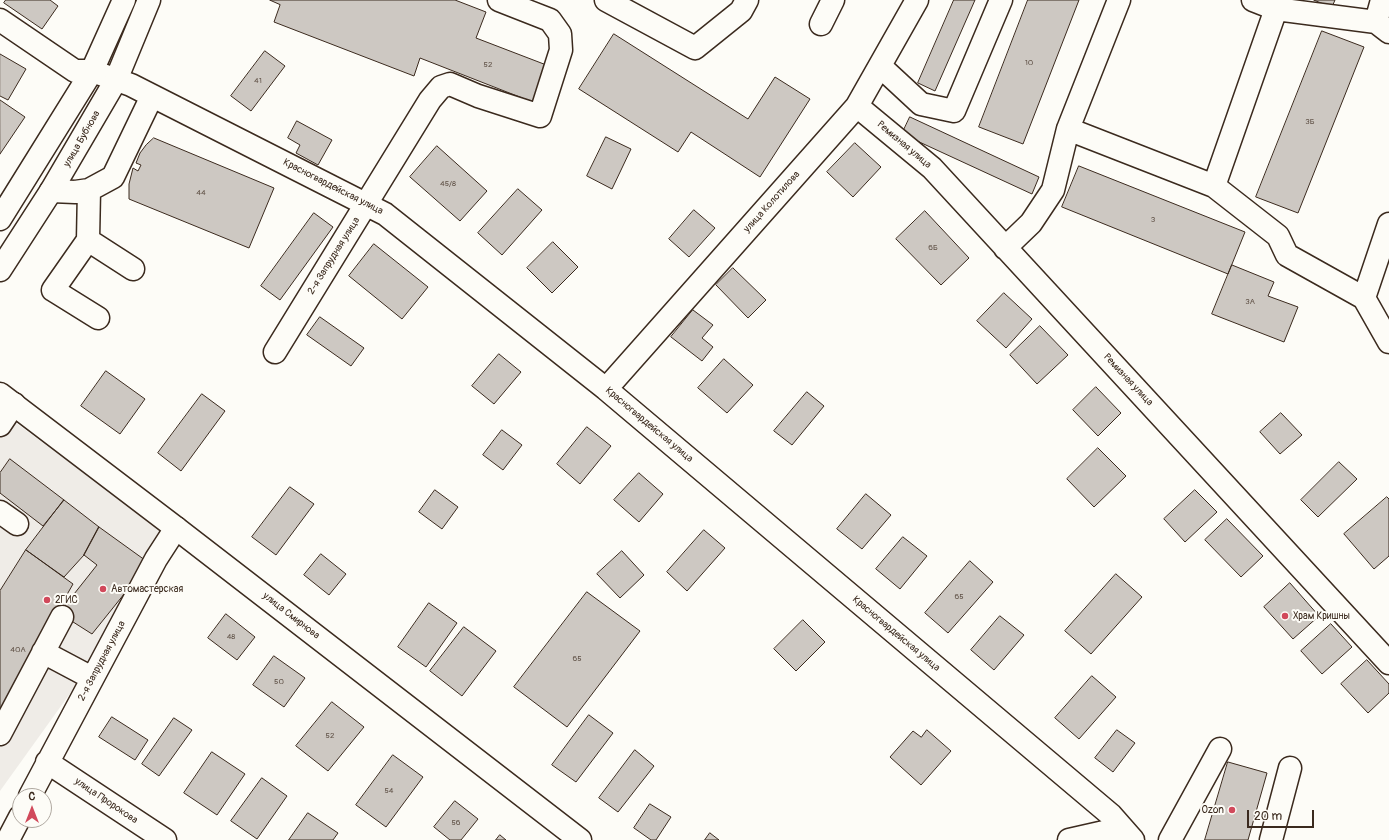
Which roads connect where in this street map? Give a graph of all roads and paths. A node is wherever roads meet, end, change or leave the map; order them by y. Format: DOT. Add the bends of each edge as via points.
graph roads {
  1 [pos="124,0"];
  2 [pos="149,0"];
  3 [pos="499,0"];
  4 [pos="606,0"];
  5 [pos="747,0"];
  6 [pos="833,0"];
  7 [pos="917,0"];
  8 [pos="1001,0"];
  9 [pos="1118,0"];
  10 [pos="1253,0"];
  11 [pos="1382,0"];
  12 [pos="1276,9"];
  13 [pos="0,20"];
  14 [pos="821,24"];
  15 [pos="1383,27"];
  16 [pos="880,66"];
  17 [pos="92,71"];
  18 [pos="116,80"];
  19 [pos="152,96"];
  20 [pos="857,106"];
  21 [pos="1068,129"];
  22 [pos="1214,186"];
  23 [pos="90,190"];
  24 [pos="51,191"];
  25 [pos="366,204"];
  26 [pos="0,219"];
  27 [pos="1389,224"];
  28 [pos="88,240"];
  29 [pos="1005,248"];
  30 [pos="0,270"];
  31 [pos="133,270"];
  32 [pos="1364,298"];
  33 [pos="98,318"];
  34 [pos="1389,342"];
  35 [pos="275,352"];
  36 [pos="606,389"];
  37 [pos="7,399"];
  38 [pos="0,425"];
  39 [pos="176,528"];
  40 [pos="62,617"];
  41 [pos="43,652"];
  42 [pos="1389,663"];
  43 [pos="92,678"];
  44 [pos="0,734"];
  45 [pos="1220,749"];
  46 [pos="48,762"];
  47 [pos="1290,768"];
  48 [pos="34,788"];
  49 [pos="14,828"];
  50 [pos="1128,834"];
  51 [pos="8,840"];
  52 [pos="165,840"];
  53 [pos="580,840"];
  54 [pos="1069,840"];
  55 [pos="1170,840"];
  56 [pos="1271,840"];
  1 -- 17 [label="main road"];
  2 -- 18 [label="main road, улица Бубнова"];
  3 -- 25 [label="main road, 2-я Запрудная улица" via="550,20 560,34 561,50 540,116 450,84 442,87 430,100"];
  4 -- 5 [label="main road" via="695,48 741,11"];
  6 -- 14 [label="main road"];
  7 -- 16 [label="main road, улица Колотилова"];
  8 -- 16 [label="main road" via="954,112 921,104"];
  9 -- 21 [label="main road"];
  10 -- 12 [label="main road"];
  11 -- 15 [label="main road"];
  12 -- 15 [label="main road"];
  12 -- 22 [label="main road"];
  13 -- 17 [label="main road" via="75,71"];
  16 -- 20 [label="main road, улица Колотилова"];
  17 -- 18 [label="main road, Красногвардейская улица"];
  17 -- 26 [label="main road"];
  18 -- 19 [label="main road, Красногвардейская улица"];
  18 -- 24 [label="main road, улица Бубнова"];
  19 -- 23 [label="main road" via="113,177"];
  19 -- 25 [label="main road, Красногвардейская улица"];
  20 -- 29 [label="main road, Ремизная улица" via="932,168"];
  20 -- 36 [label="main road, улица Колотилова"];
  21 -- 22 [label="main road"];
  21 -- 29 [label="main road" via="1053,190 1031,223"];
  22 -- 32 [label="main road" via="1278,236 1287,255"];
  23 -- 24 [label="main road"];
  23 -- 28 [label="main road"];
  24 -- 30 [label="main road, улица Бубнова"];
  25 -- 35 [label="main road, 2-я Запрудная улица"];
  25 -- 36 [label="main road, Красногвардейская улица" via="386,214"];
  27 -- 32 [label="main road"];
  28 -- 31 [label="main road"];
  28 -- 33 [label="main road" via="53,290"];
  29 -- 42 [label="main road, Ремизная улица"];
  32 -- 34 [label="main road"];
  36 -- 50 [label="main road, Красногвардейская улица" via="1111,815"];
  37 -- 38 [label="main road"];
  37 -- 39 [label="main road, улица Смирнова"];
  39 -- 43 [label="main road, 2-я Запрудная улица" via="156,559"];
  39 -- 53 [label="main road, улица Смирнова"];
  40 -- 41 [label="main road"];
  41 -- 43 [label="main road"];
  41 -- 44 [label="main road"];
  43 -- 46 [label="main road, 2-я Запрудная улица"];
  45 -- 55 [label="main road"];
  46 -- 48 [label="main road, 2-я Запрудная улица"];
  46 -- 52 [label="main road, улица Пророкова"];
  47 -- 56 [label="main road"];
  49 -- 51 [label="main road"];
  50 -- 54 [label="main road"];
}
